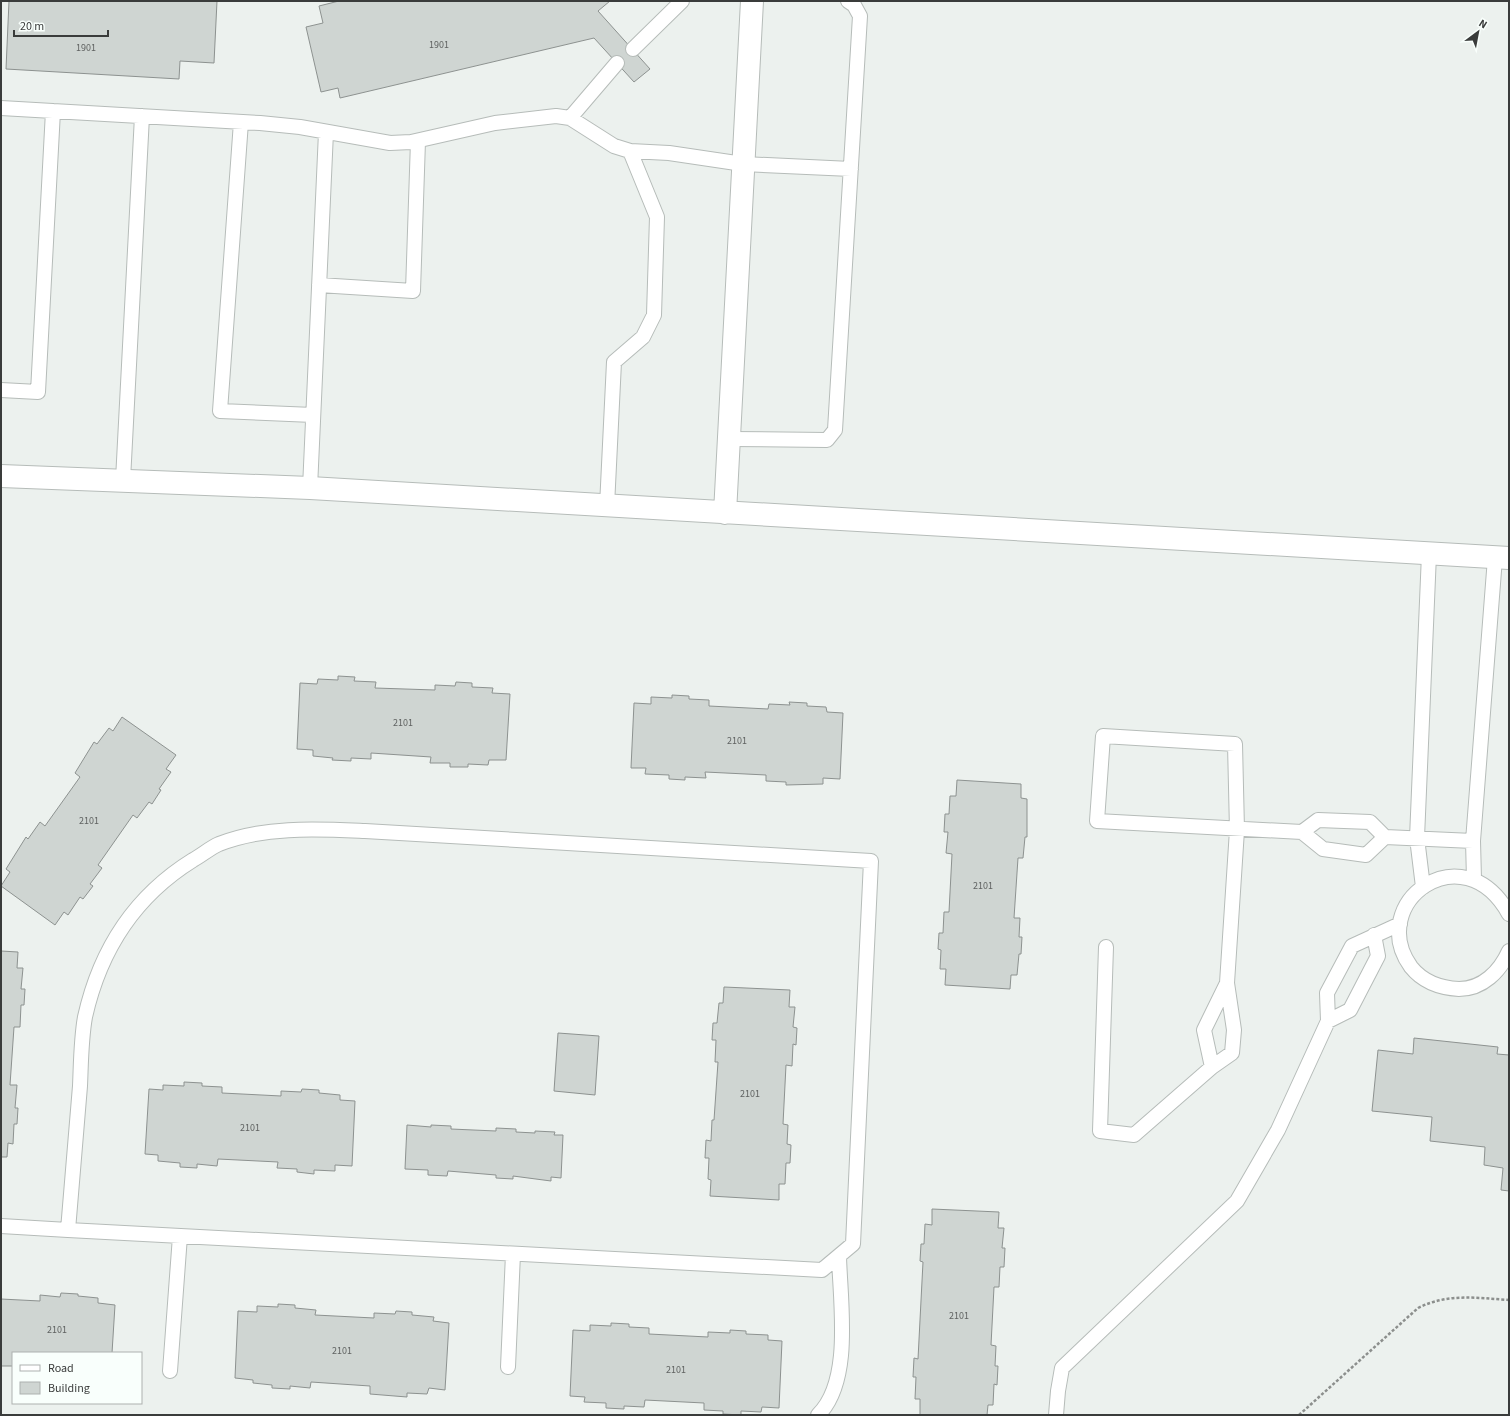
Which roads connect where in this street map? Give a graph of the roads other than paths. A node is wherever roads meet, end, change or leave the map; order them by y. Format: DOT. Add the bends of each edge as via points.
graph roads {
  1 [pos="682,1"];
  2 [pos="752,1"];
  3 [pos="848,1"];
  4 [pos="633,49"];
  5 [pos="617,63"];
  6 [pos="1,108"];
  7 [pos="53,111"];
  8 [pos="142,116"];
  9 [pos="570,118"];
  10 [pos="241,122"];
  11 [pos="326,132"];
  12 [pos="418,141"];
  13 [pos="630,151"];
  14 [pos="743,164"];
  15 [pos="851,169"];
  16 [pos="319,285"];
  17 [pos="1,390"];
  18 [pos="313,415"];
  19 [pos="729,439"];
  20 [pos="1,476"];
  21 [pos="123,480"];
  22 [pos="310,488"];
  23 [pos="607,506"];
  24 [pos="725,513"];
  25 [pos="1429,554"];
  26 [pos="1502,558"];
  27 [pos="1237,830"];
  28 [pos="1302,832"];
  29 [pos="1385,837"];
  30 [pos="1417,838"];
  31 [pos="1473,841"];
  32 [pos="1474,879"];
  33 [pos="1423,887"];
  34 [pos="1509,914"];
  35 [pos="1400,924"];
  36 [pos="1374,935"];
  37 [pos="1106,947"];
  38 [pos="1509,951"];
  39 [pos="1227,982"];
  40 [pos="1328,1021"];
  41 [pos="1212,1067"];
  42 [pos="1,1226"];
  43 [pos="68,1230"];
  44 [pos="180,1236"];
  45 [pos="513,1254"];
  46 [pos="839,1256"];
  47 [pos="508,1367"];
  48 [pos="170,1371"];
  49 [pos="818,1415"];
  50 [pos="1056,1415"];
  1 -- 4 [label="lane"];
  2 -- 14 [label="street"];
  3 -- 15 [label="lane" via="854,5 860,16"];
  5 -- 9 [label="lane"];
  6 -- 7 [label="lane"];
  7 -- 8 [label="lane"];
  7 -- 17 [label="lane" via="38,392"];
  8 -- 10 [label="lane"];
  8 -- 21 [label="lane"];
  9 -- 12 [label="lane" via="556,116 495,124"];
  9 -- 13 [label="lane" via="614,146"];
  10 -- 11 [label="lane"];
  10 -- 18 [label="lane" via="220,411"];
  11 -- 12 [label="lane" via="390,143"];
  11 -- 16 [label="lane"];
  12 -- 16 [label="lane" via="413,291"];
  13 -- 14 [label="lane" via="669,153"];
  13 -- 23 [label="lane" via="657,217 654,315 643,337 614,362"];
  14 -- 15 [label="lane"];
  14 -- 19 [label="street"];
  15 -- 19 [label="lane" via="835,430 827,440"];
  16 -- 18 [label="lane"];
  18 -- 22 [label="lane"];
  19 -- 24 [label="street"];
  20 -- 21 [label="street"];
  21 -- 22 [label="street"];
  22 -- 23 [label="street"];
  23 -- 24 [label="street"];
  24 -- 25 [label="street"];
  25 -- 26 [label="street"];
  25 -- 30 [label="lane"];
  26 -- 31 [label="lane"];
  27 -- 27 [label="lane" via="1097,821 1103,736 1235,744"];
  27 -- 28 [label="lane"];
  27 -- 39 [label="lane"];
  28 -- 29 [label="lane" via="1318,820 1370,822"];
  28 -- 29 [label="lane" via="1323,850 1366,855"];
  29 -- 30 [label="lane"];
  30 -- 31 [label="lane"];
  30 -- 33 [label="lane"];
  31 -- 32 [label="lane"];
  32 -- 33 [label="lane" via="1456,876 1438,879"];
  32 -- 34 [label="lane" via="1501,899"];
  33 -- 35 [label="lane" via="1412,897 1404,910"];
  35 -- 36 [label="lane"];
  35 -- 38 [label="lane" via="1400,941 1405,958 1428,982 1444,988 1461,989 1478,985 1492,976 1504,963"];
  36 -- 40 [label="lane" via="1352,946 1335,976 1327,993"];
  36 -- 40 [label="lane" via="1378,956 1350,1010"];
  37 -- 41 [label="lane" via="1100,1131 1134,1135"];
  39 -- 41 [label="lane" via="1204,1030"];
  39 -- 41 [label="lane" via="1234,1030 1232,1053"];
  40 -- 50 [label="lane" via="1278,1130 1237,1201 1062,1368"];
  42 -- 43 [label="lane"];
  43 -- 44 [label="lane"];
  43 -- 46 [label="lane" via="85,1018 96,980 114,940 136,907 158,885 218,845 256,835 307,829 872,861 853,1244"];
  44 -- 45 [label="lane"];
  44 -- 48 [label="lane"];
  45 -- 46 [label="lane" via="822,1270"];
  45 -- 47 [label="lane"];
  46 -- 49 [label="lane" via="842,1350 839,1376 833,1393"];
}
